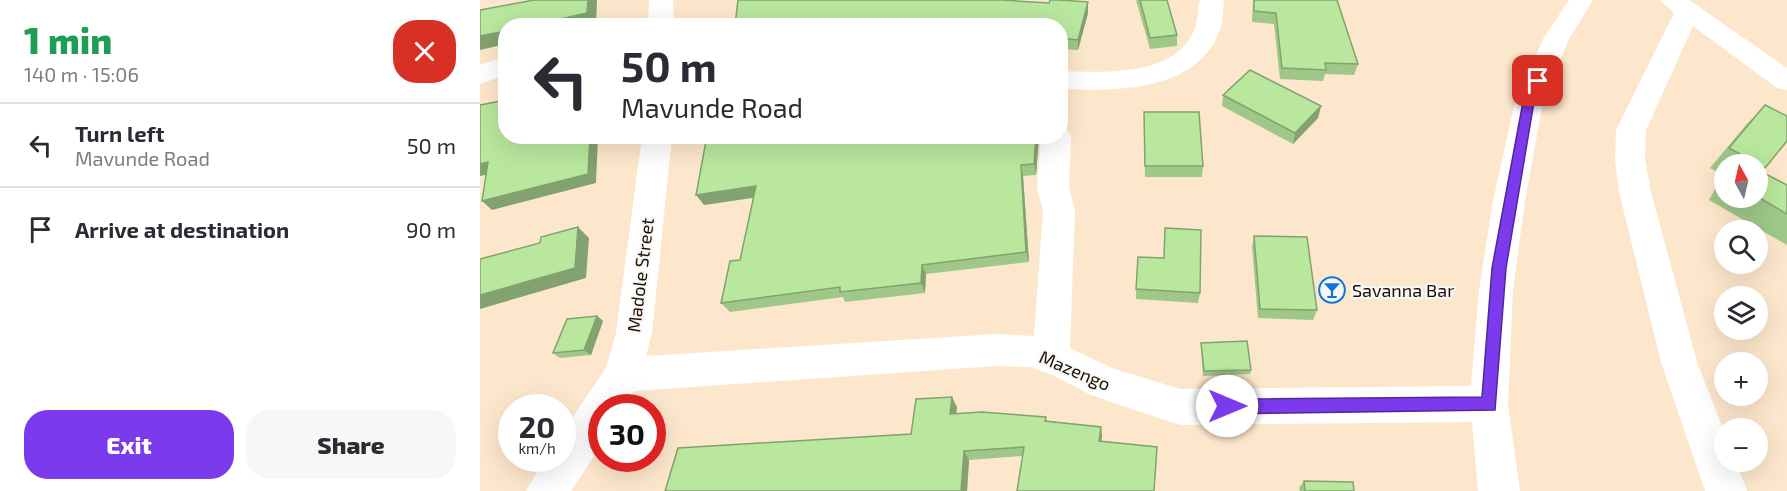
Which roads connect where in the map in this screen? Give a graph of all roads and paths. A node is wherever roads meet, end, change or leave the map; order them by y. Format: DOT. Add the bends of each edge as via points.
graph roads {
  1 [pos="660,0"];
  2 [pos="1212,0"];
  3 [pos="1581,0"];
  4 [pos="1679,6"];
  5 [pos="661,18"];
  6 [pos="498,68"];
  7 [pos="480,75"];
  8 [pos="1787,81"];
  9 [pos="1068,84"];
  10 [pos="656,144"];
  11 [pos="1056,144"];
  12 [pos="1051,359"];
  13 [pos="623,375"];
  14 [pos="611,394"];
  15 [pos="1489,404"];
  16 [pos="588,430"];
  17 [pos="547,491"];
  18 [pos="1498,491"];
  19 [pos="1726,491"];
  1 -- 5 [label="street"];
  2 -- 9 [label="street" via="1212,15 1201,47 1182,62 1154,76"];
  3 -- 15 [label="street" via="1556,39 1528,102 1496,290"];
  4 -- 8 [label="street"];
  4 -- 19 [label="street" via="1631,130 1630,160 1679,362"];
  6 -- 7 [label="street"];
  10 -- 13 [label="street, Madole Street" via="634,333"];
  11 -- 12 [label="street" via="1053,187 1059,211"];
  12 -- 13 [label="street, Mazengo" via="1030,351 996,350"];
  12 -- 15 [label="street, Mazengo" via="1104,383 1180,407"];
  13 -- 14 [label="street, Madole Street"];
  15 -- 18 [label="street"];
  16 -- 17 [label="street, Madole Street"];
}
